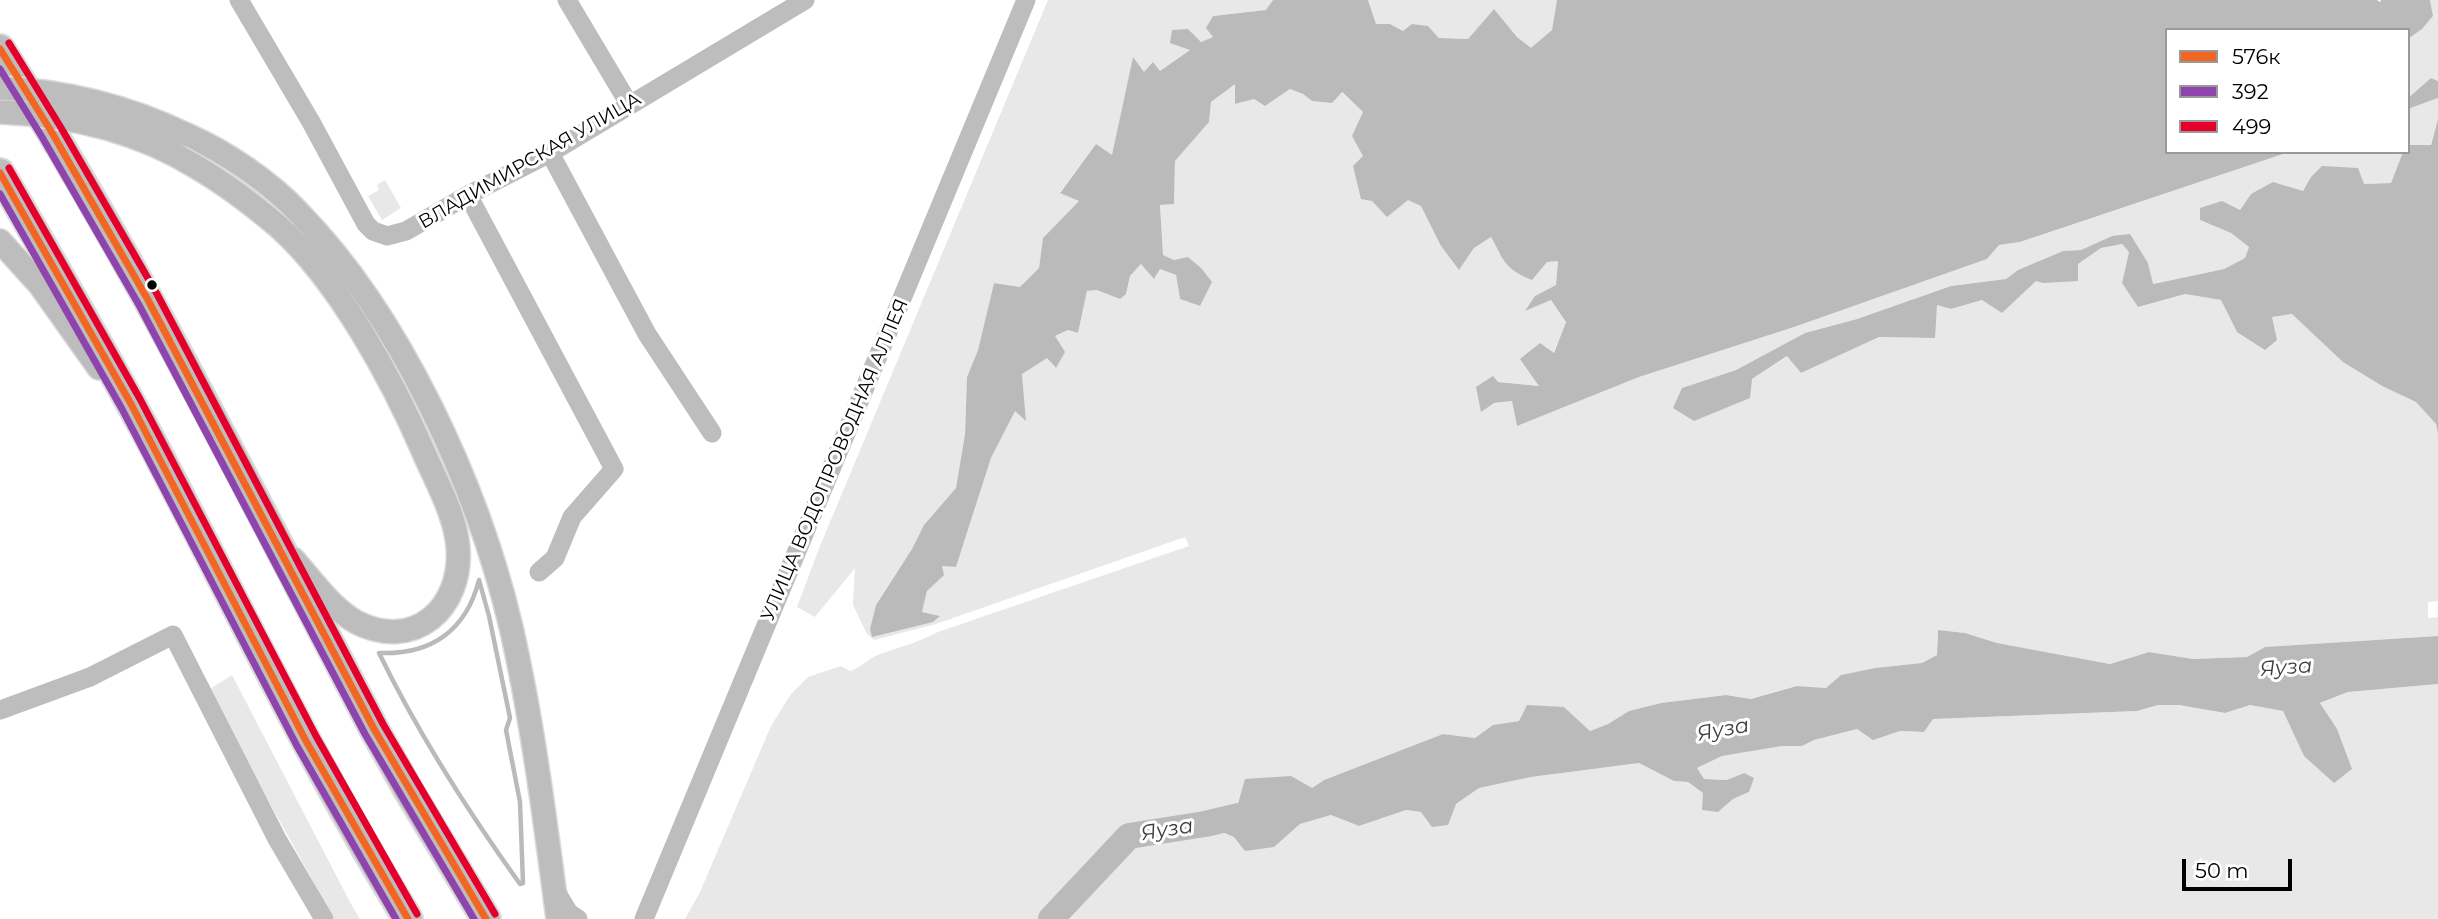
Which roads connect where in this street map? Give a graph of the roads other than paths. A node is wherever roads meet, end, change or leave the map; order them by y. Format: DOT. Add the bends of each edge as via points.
graph roads {
  1 [pos="239,0"];
  2 [pos="567,0"];
  3 [pos="805,0"];
  4 [pos="1026,0"];
  5 [pos="0,33"];
  6 [pos="4,68"];
  7 [pos="629,104"];
  8 [pos="0,112"];
  9 [pos="550,153"];
  10 [pos="0,173"];
  11 [pos="468,195"];
  12 [pos="0,241"];
  13 [pos="712,432"];
  14 [pos="149,438"];
  15 [pos="277,541"];
  16 [pos="539,572"];
  17 [pos="0,710"];
  18 [pos="554,888"];
  19 [pos="647,910"];
  20 [pos="324,919"];
  21 [pos="408,919"];
  22 [pos="486,919"];
  23 [pos="558,919"];
  24 [pos="578,919"];
  25 [pos="632,919"];
  1 -- 11 [label="street, ВЛАДИМИРСКАЯ УЛИЦА" via="373,231 387,236 406,231"];
  2 -- 7 [label="street"];
  3 -- 7 [label="street, ВЛАДИМИРСКАЯ УЛИЦА"];
  4 -- 19 [label="street, УЛИЦА ВОДОПРОВОДНАЯ АЛЛЕЯ"];
  5 -- 6 [label="street"];
  6 -- 15 [label="highway" via="53,132 131,267"];
  6 -- 18 [label="main road, bridge" via="32,89 116,106 158,121 246,169 298,211 341,259 379,315 442,431 483,531 510,625 533,739"];
  7 -- 9 [label="street, ВЛАДИМИРСКАЯ УЛИЦА"];
  8 -- 15 [label="main road, bridge" via="69,119 109,129 198,168 281,229 321,274 359,328 391,385 452,519 459,568 454,589 430,620 414,628 378,629 357,622 336,607"];
  9 -- 11 [label="street, ВЛАДИМИРСКАЯ УЛИЦА"];
  9 -- 13 [label="street" via="647,334"];
  10 -- 14 [label="highway"];
  11 -- 16 [label="street" via="614,469 572,517 555,558"];
  12 -- 14 [label="main road" via="40,285"];
  14 -- 21 [label="highway" via="349,822"];
  15 -- 22 [label="highway" via="400,776"];
  17 -- 20 [label="street" via="90,677 173,635"];
  18 -- 23 [label="main road"];
  18 -- 24 [label="street"];
  19 -- 25 [label="street"];
}
